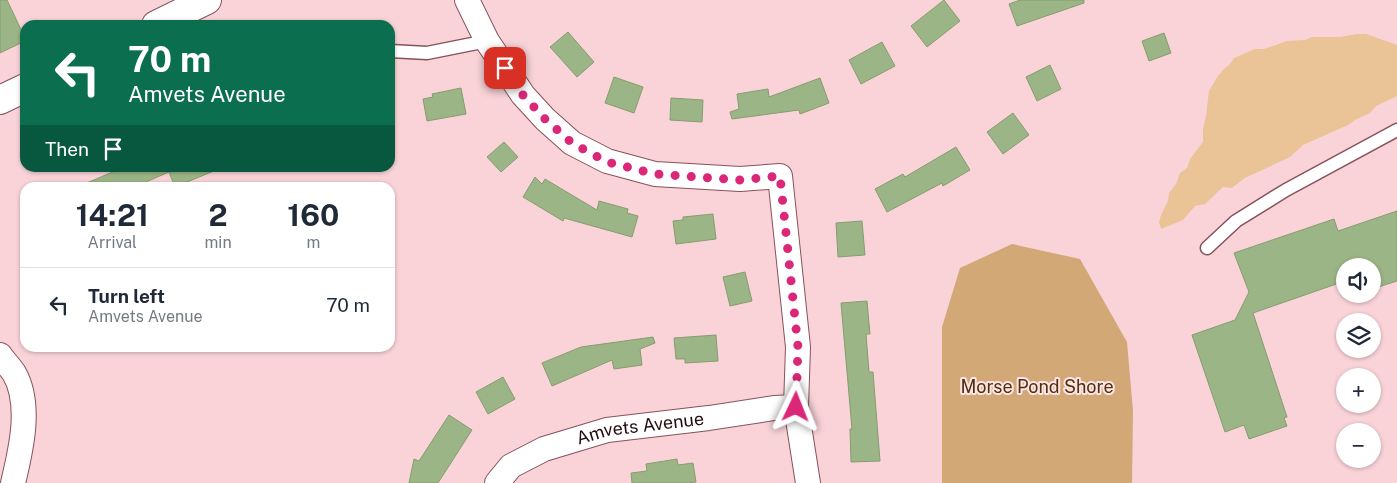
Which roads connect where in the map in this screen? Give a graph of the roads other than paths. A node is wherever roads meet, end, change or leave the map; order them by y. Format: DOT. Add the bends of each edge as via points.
graph roads {
  1 [pos="207,0"];
  2 [pos="467,0"];
  3 [pos="166,20"];
  4 [pos="487,41"];
  5 [pos="395,51"];
  6 [pos="20,90"];
  7 [pos="0,100"];
  8 [pos="1397,130"];
  9 [pos="1206,248"];
  10 [pos="0,355"];
  11 [pos="796,407"];
  12 [pos="13,483"];
  13 [pos="497,483"];
  14 [pos="808,483"];
  1 -- 3 [label="main road"];
  2 -- 4 [label="street"];
  4 -- 5 [label="lane" via="427,53"];
  4 -- 11 [label="street" via="523,95 545,119 572,143 607,162 655,174 740,180 780,176 798,347"];
  6 -- 7 [label="main road"];
  8 -- 9 [label="lane" via="1286,190 1236,221"];
  10 -- 12 [label="street" via="14,374 24,404"];
  11 -- 13 [label="street, Amvets Avenue" via="607,430 544,449 511,466"];
  11 -- 14 [label="street"];
}
